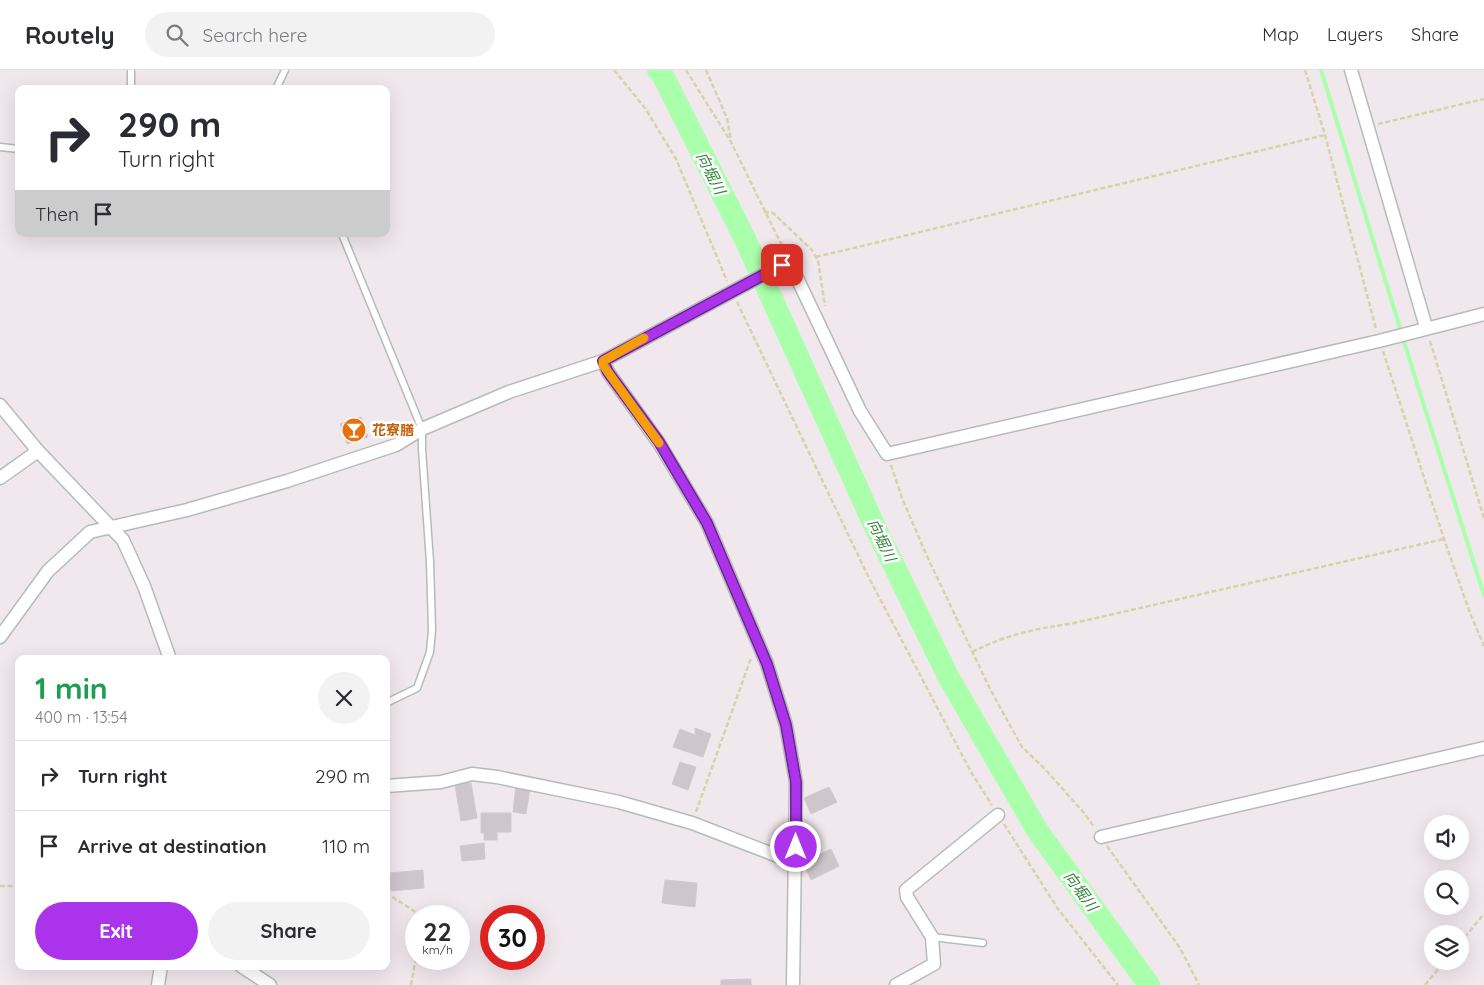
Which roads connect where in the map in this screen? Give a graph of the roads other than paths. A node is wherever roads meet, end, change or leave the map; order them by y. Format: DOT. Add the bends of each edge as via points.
graph roads {
  1 [pos="132,70"];
  2 [pos="285,70"];
  3 [pos="1351,70"];
  4 [pos="131,85"];
  5 [pos="278,85"];
  6 [pos="0,147"];
  7 [pos="15,149"];
  8 [pos="343,237"];
  9 [pos="1484,314"];
  10 [pos="1423,328"];
  11 [pos="603,361"];
  12 [pos="0,404"];
  13 [pos="422,429"];
  14 [pos="38,451"];
  15 [pos="0,478"];
  16 [pos="110,528"];
  17 [pos="0,637"];
  18 [pos="169,655"];
  19 [pos="390,701"];
  20 [pos="1484,748"];
  21 [pos="390,786"];
  22 [pos="998,815"];
  23 [pos="1101,837"];
  24 [pos="796,863"];
  25 [pos="932,938"];
  26 [pos="983,943"];
  27 [pos="160,970"];
  28 [pos="247,970"];
  29 [pos="158,985"];
  30 [pos="270,985"];
  31 [pos="793,985"];
  32 [pos="896,985"];
  1 -- 4 [label="lane"];
  2 -- 5 [label="lane"];
  3 -- 10 [label="street"];
  6 -- 7 [label="lane"];
  8 -- 13 [label="lane"];
  9 -- 10 [label="street"];
  10 -- 11 [label="street" via="887,454 860,411 786,263"];
  11 -- 13 [label="street" via="509,392"];
  11 -- 24 [label="street" via="659,442 707,523 767,664 786,725 796,782"];
  12 -- 14 [label="street"];
  13 -- 16 [label="street" via="396,445 287,481"];
  13 -- 19 [label="lane" via="430,562 430,652 417,688"];
  14 -- 15 [label="street"];
  14 -- 16 [label="street"];
  16 -- 17 [label="street" via="90,532 73,546 48,571"];
  16 -- 18 [label="street" via="123,540 144,586"];
  20 -- 23 [label="street"];
  21 -- 24 [label="street" via="442,782 472,774 497,777 619,802 692,823"];
  22 -- 25 [label="street" via="906,890"];
  24 -- 31 [label="street"];
  25 -- 26 [label="lane"];
  25 -- 32 [label="street" via="934,964"];
  27 -- 29 [label="street"];
  28 -- 30 [label="street"];
}
